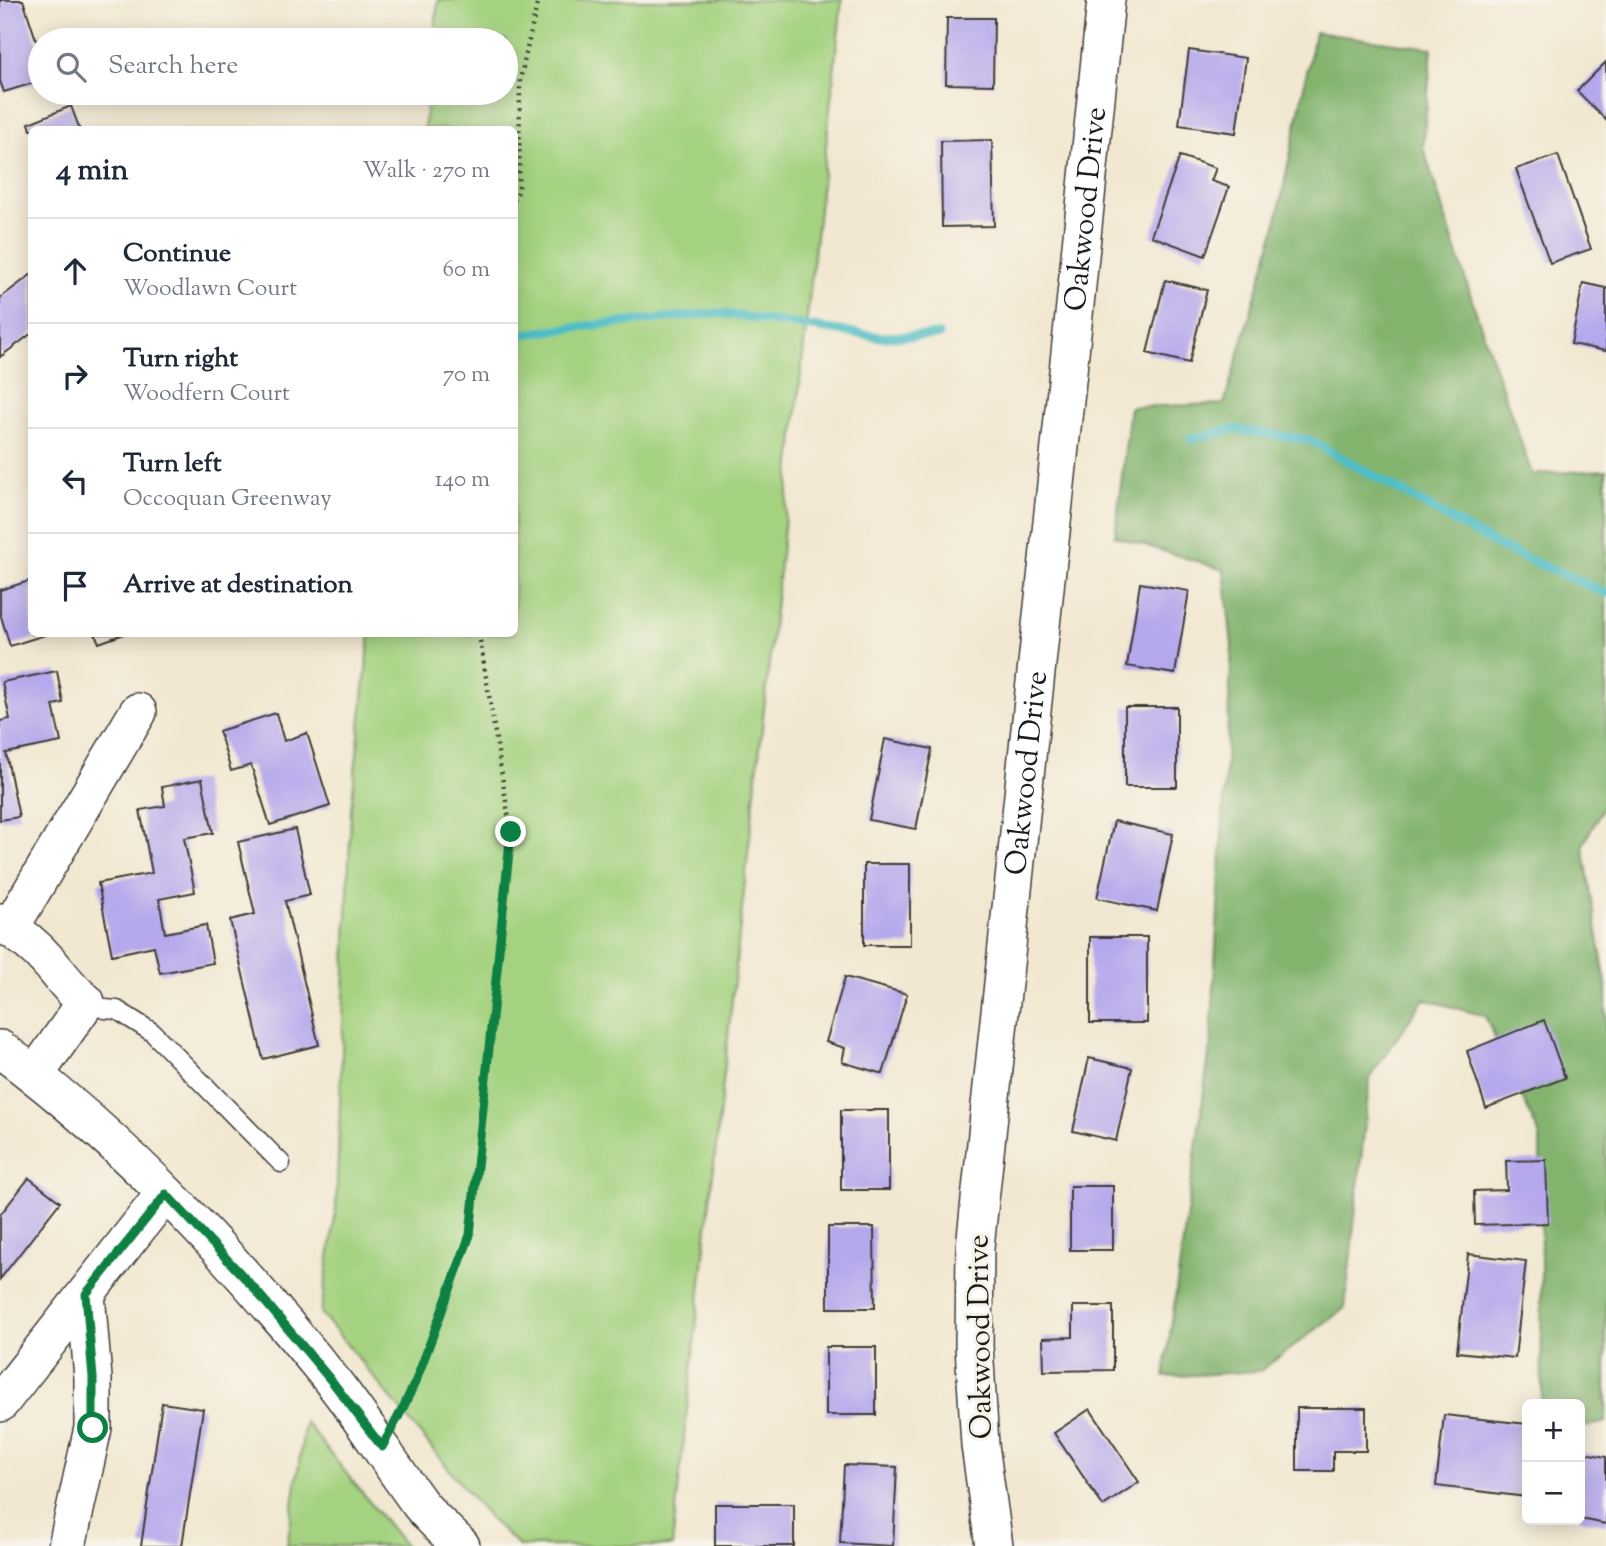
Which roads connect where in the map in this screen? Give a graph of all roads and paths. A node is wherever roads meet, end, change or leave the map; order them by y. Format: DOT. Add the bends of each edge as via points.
graph roads {
  1 [pos="538,0"];
  2 [pos="1106,0"];
  3 [pos="518,192"];
  4 [pos="479,637"];
  5 [pos="138,712"];
  6 [pos="5,925"];
  7 [pos="86,1002"];
  8 [pos="0,1049"];
  9 [pos="35,1075"];
  10 [pos="281,1163"];
  11 [pos="166,1194"];
  12 [pos="86,1294"];
  13 [pos="0,1403"];
  14 [pos="382,1447"];
  15 [pos="67,1546"];
  16 [pos="460,1546"];
  17 [pos="994,1546"];
  1 -- 3 [label="path" via="520,80"];
  2 -- 17 [label="street, Oakwood Drive" via="975,1247 980,1446"];
  4 -- 14 [label="path" via="511,832 470,1235 417,1378"];
  5 -- 6 [label="street"];
  6 -- 7 [label="street" via="45,957"];
  7 -- 9 [label="street"];
  7 -- 10 [label="lane" via="117,1010 152,1032"];
  8 -- 9 [label="street"];
  9 -- 11 [label="street"];
  11 -- 12 [label="street"];
  11 -- 14 [label="street" via="253,1287"];
  12 -- 13 [label="street"];
  12 -- 15 [label="street" via="93,1428"];
  14 -- 16 [label="street" via="422,1506"];
}
